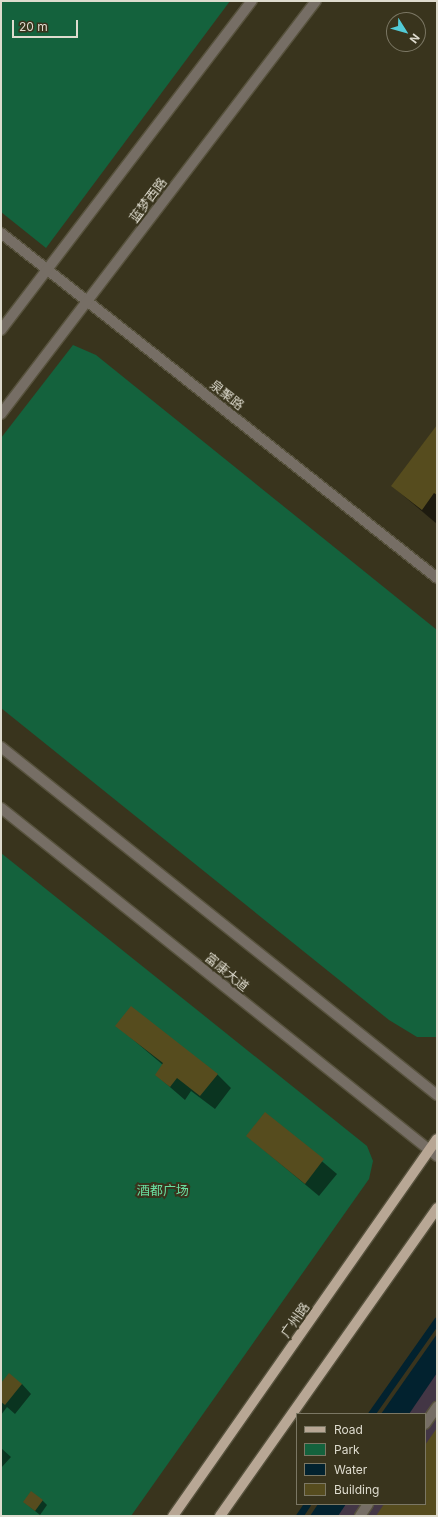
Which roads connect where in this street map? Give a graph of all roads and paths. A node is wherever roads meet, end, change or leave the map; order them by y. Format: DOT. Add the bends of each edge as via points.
graph roads {
  1 [pos="252,1"];
  2 [pos="316,1"];
  3 [pos="1,233"];
  4 [pos="48,270"];
  5 [pos="88,301"];
  6 [pos="1,330"];
  7 [pos="1,414"];
  8 [pos="437,578"];
  9 [pos="1,747"];
  10 [pos="1,808"];
  11 [pos="437,1095"];
  12 [pos="437,1139"];
  13 [pos="433,1153"];
  14 [pos="437,1208"];
  15 [pos="437,1407"];
  16 [pos="426,1423"];
  17 [pos="367,1505"];
  18 [pos="174,1516"];
  19 [pos="220,1516"];
  20 [pos="360,1516"];
  1 -- 4 [label="street"];
  2 -- 5 [label="street, 蓝梦西路"];
  3 -- 4 [label="street, 泉聚路"];
  4 -- 5 [label="street, 泉聚路"];
  4 -- 6 [label="street"];
  5 -- 7 [label="street, 蓝梦西路"];
  5 -- 8 [label="street, 泉聚路"];
  9 -- 11 [label="street"];
  10 -- 13 [label="street, 富康大道"];
  12 -- 13 [label="main road, 广州路"];
  13 -- 18 [label="main road, 广州路"];
  14 -- 19 [label="main road"];
  15 -- 16 [label="street"];
  17 -- 20 [label="street"];
}
